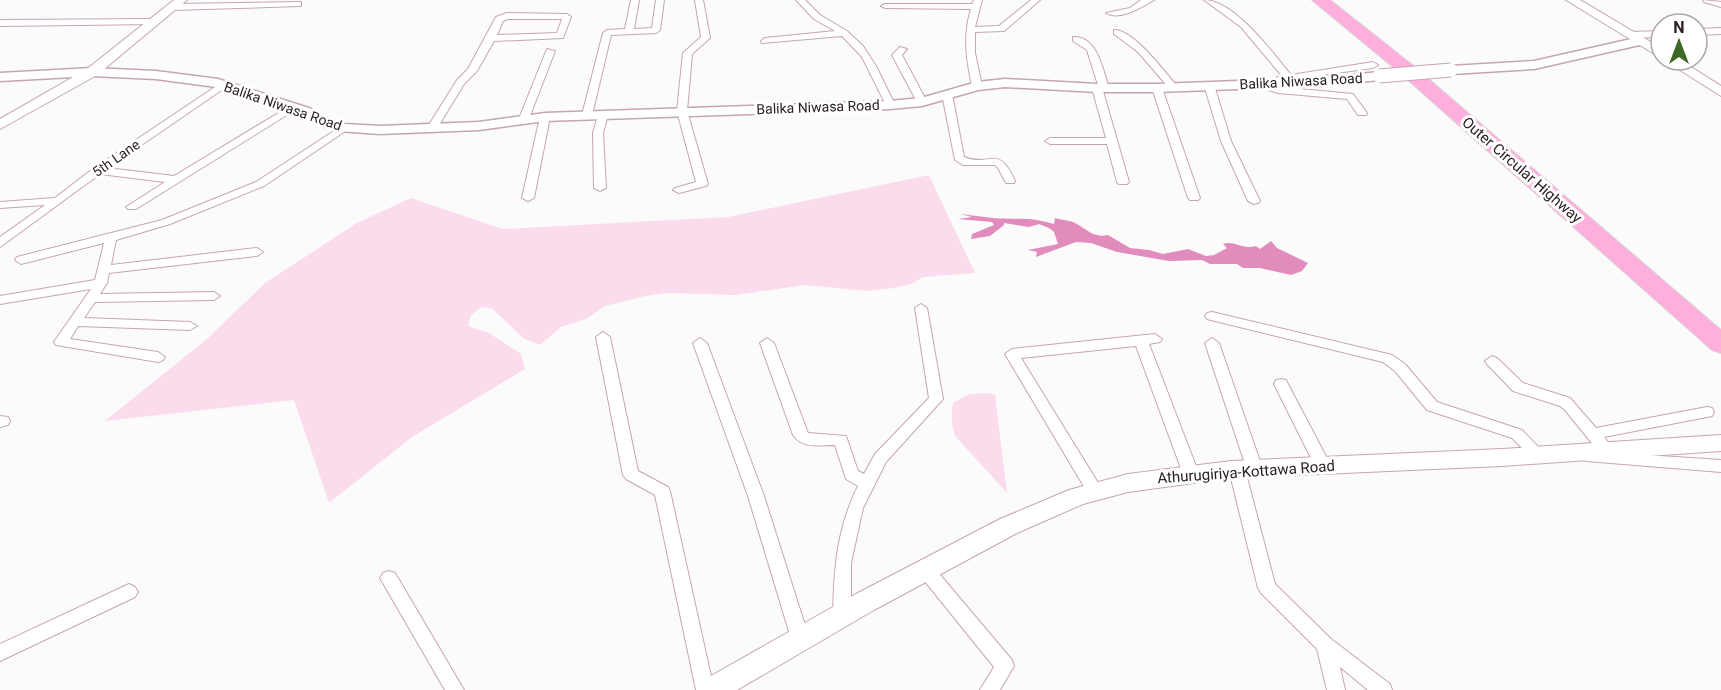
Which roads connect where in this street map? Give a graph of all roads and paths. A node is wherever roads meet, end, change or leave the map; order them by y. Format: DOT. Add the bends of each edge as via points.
graph roads {
  1 [pos="554,0"];
  2 [pos="560,0"];
  3 [pos="635,0"];
  4 [pos="660,0"];
  5 [pos="699,0"];
  6 [pos="800,0"];
  7 [pos="1036,0"];
  8 [pos="1150,0"];
  9 [pos="1208,0"];
  10 [pos="1320,0"];
  11 [pos="1334,0"];
  12 [pos="1572,0"];
  13 [pos="1707,0"];
  14 [pos="177,3"];
  15 [pos="298,4"];
  16 [pos="976,4"];
  17 [pos="1721,5"];
  18 [pos="885,6"];
  19 [pos="1110,13"];
  20 [pos="153,22"];
  21 [pos="0,23"];
  22 [pos="969,30"];
  23 [pos="629,31"];
  24 [pos="1117,32"];
  25 [pos="844,33"];
  26 [pos="1649,36"];
  27 [pos="491,38"];
  28 [pos="1636,38"];
  29 [pos="1076,39"];
  30 [pos="765,41"];
  31 [pos="1649,46"];
  32 [pos="903,49"];
  33 [pos="550,51"];
  34 [pos="1376,71"];
  35 [pos="92,72"];
  36 [pos="1690,72"];
  37 [pos="0,77"];
  38 [pos="1288,77"];
  39 [pos="1262,84"];
  40 [pos="225,85"];
  41 [pos="1209,85"];
  42 [pos="977,86"];
  43 [pos="1173,87"];
  44 [pos="1101,88"];
  45 [pos="1157,88"];
  46 [pos="1721,92"];
  47 [pos="948,94"];
  48 [pos="922,102"];
  49 [pos="890,105"];
  50 [pos="292,108"];
  51 [pos="682,111"];
  52 [pos="1362,113"];
  53 [pos="587,115"];
  54 [pos="603,115"];
  55 [pos="546,117"];
  56 [pos="523,121"];
  57 [pos="0,125"];
  58 [pos="343,128"];
  59 [pos="432,128"];
  60 [pos="1050,141"];
  61 [pos="1112,141"];
  62 [pos="98,170"];
  63 [pos="177,180"];
  64 [pos="1010,181"];
  65 [pos="1123,182"];
  66 [pos="600,188"];
  67 [pos="679,190"];
  68 [pos="528,198"];
  69 [pos="1194,198"];
  70 [pos="58,201"];
  71 [pos="1254,201"];
  72 [pos="0,205"];
  73 [pos="132,207"];
  74 [pos="111,238"];
  75 [pos="0,243"];
  76 [pos="257,252"];
  77 [pos="21,260"];
  78 [pos="102,276"];
  79 [pos="214,296"];
  80 [pos="91,298"];
  81 [pos="0,300"];
  82 [pos="921,308"];
  83 [pos="1212,316"];
  84 [pos="75,322"];
  85 [pos="190,326"];
  86 [pos="1721,326"];
  87 [pos="603,337"];
  88 [pos="700,343"];
  89 [pos="767,343"];
  90 [pos="1212,343"];
  91 [pos="1721,344"];
  92 [pos="158,357"];
  93 [pos="1492,362"];
  94 [pos="1281,384"];
  95 [pos="1707,412"];
  96 [pos="1600,443"];
  97 [pos="1721,443"];
  98 [pos="1566,454"];
  99 [pos="1539,456"];
  100 [pos="1323,466"];
  101 [pos="1721,466"];
  102 [pos="1246,470"];
  103 [pos="1191,474"];
  104 [pos="867,483"];
  105 [pos="1095,491"];
  106 [pos="925,569"];
  107 [pos="389,578"];
  108 [pos="129,592"];
  109 [pos="842,614"];
  110 [pos="800,638"];
  111 [pos="1325,645"];
  112 [pos="0,653"];
  113 [pos="454,690"];
  114 [pos="705,690"];
  115 [pos="712,690"];
  116 [pos="989,690"];
  117 [pos="1336,690"];
  118 [pos="1383,690"];
  1 -- 2 [label="street"];
  3 -- 23 [label="street"];
  4 -- 23 [label="street" via="656,30"];
  5 -- 51 [label="street" via="706,38 688,53"];
  6 -- 25 [label="street" via="817,17"];
  7 -- 22 [label="street" via="1001,29"];
  8 -- 19 [label="street" via="1132,10"];
  9 -- 38 [label="street" via="1244,25"];
  10 -- 91 [label="highway, Outer Circular Highway" via="1405,68"];
  11 -- 86 [label="highway, Outer Circular Highway" via="1457,98"];
  12 -- 28 [label="main road"];
  13 -- 17 [label="street"];
  14 -- 15 [label="street"];
  14 -- 20 [label="main road"];
  16 -- 18 [label="street"];
  16 -- 22 [label="street"];
  20 -- 21 [label="street"];
  20 -- 35 [label="main road"];
  22 -- 42 [label="street"];
  23 -- 53 [label="street" via="607,33"];
  24 -- 43 [label="street" via="1141,50"];
  25 -- 30 [label="street"];
  25 -- 49 [label="street" via="870,63"];
  26 -- 28 [label="street"];
  27 -- 27 [label="street" via="502,17 567,17 560,36"];
  27 -- 59 [label="street"];
  28 -- 31 [label="main road"];
  28 -- 34 [label="street, Balika Niwasa Road, bridge" via="1534,65"];
  29 -- 44 [label="street" via="1091,49"];
  32 -- 48 [label="street" via="897,54"];
  33 -- 56 [label="street"];
  34 -- 38 [label="street"];
  34 -- 39 [label="street, Balika Niwasa Road"];
  35 -- 37 [label="street, Balika Niwasa Road"];
  35 -- 40 [label="street, Balika Niwasa Road" via="156,75"];
  35 -- 57 [label="main road"];
  36 -- 46 [label="main road"];
  38 -- 39 [label="street"];
  39 -- 41 [label="street, Balika Niwasa Road"];
  39 -- 52 [label="street" via="1278,90 1350,96"];
  40 -- 50 [label="street, Balika Niwasa Road"];
  40 -- 62 [label="street, 5th Lane"];
  41 -- 43 [label="street, Balika Niwasa Road"];
  41 -- 71 [label="street" via="1226,141"];
  42 -- 44 [label="street, Balika Niwasa Road"];
  42 -- 47 [label="street, Balika Niwasa Road"];
  43 -- 45 [label="street, Balika Niwasa Road"];
  44 -- 45 [label="street, Balika Niwasa Road"];
  44 -- 61 [label="street"];
  45 -- 69 [label="street"];
  47 -- 48 [label="street, Balika Niwasa Road"];
  47 -- 64 [label="street" via="959,158 963,162 997,162"];
  48 -- 49 [label="street, Balika Niwasa Road"];
  49 -- 51 [label="street, Balika Niwasa Road"];
  50 -- 58 [label="street, Balika Niwasa Road"];
  50 -- 63 [label="street"];
  51 -- 54 [label="street, Balika Niwasa Road"];
  51 -- 67 [label="street" via="702,184"];
  53 -- 54 [label="street, Balika Niwasa Road"];
  53 -- 55 [label="street, Balika Niwasa Road"];
  54 -- 66 [label="street" via="598,133"];
  55 -- 56 [label="street, Balika Niwasa Road"];
  55 -- 68 [label="street"];
  56 -- 59 [label="street, Balika Niwasa Road"];
  58 -- 59 [label="street, Balika Niwasa Road"];
  58 -- 74 [label="street" via="260,184 166,222"];
  60 -- 61 [label="street"];
  61 -- 65 [label="street"];
  62 -- 63 [label="street"];
  62 -- 70 [label="street, 5th Lane"];
  63 -- 73 [label="street"];
  70 -- 72 [label="street"];
  70 -- 75 [label="street, 5th Lane"];
  74 -- 77 [label="street"];
  74 -- 78 [label="street"];
  76 -- 78 [label="street"];
  78 -- 80 [label="street"];
  78 -- 81 [label="street"];
  79 -- 80 [label="street"];
  80 -- 84 [label="street"];
  82 -- 104 [label="street" via="936,399 880,458"];
  83 -- 99 [label="street" via="1387,358 1397,363 1432,406 1517,434"];
  84 -- 85 [label="street"];
  84 -- 92 [label="street" via="62,342"];
  87 -- 114 [label="street" via="631,475 662,491"];
  88 -- 110 [label="street" via="756,496"];
  89 -- 104 [label="street" via="798,431 804,439 841,440 851,475"];
  90 -- 102 [label="street"];
  93 -- 96 [label="street" via="1518,387 1565,402"];
  94 -- 100 [label="street"];
  95 -- 96 [label="street"];
  96 -- 97 [label="main road, Athurugiriya-Kottawa Road"];
  96 -- 98 [label="main road, Athurugiriya-Kottawa Road"];
  98 -- 99 [label="main road, Athurugiriya-Kottawa Road"];
  98 -- 101 [label="street"];
  99 -- 100 [label="main road, Athurugiriya-Kottawa Road"];
  100 -- 102 [label="main road, Athurugiriya-Kottawa Road"];
  102 -- 103 [label="main road, Athurugiriya-Kottawa Road"];
  102 -- 111 [label="street" via="1268,588"];
  103 -- 105 [label="main road, Athurugiriya-Kottawa Road"];
  103 -- 105 [label="street" via="1148,340 1012,354"];
  104 -- 109 [label="street" via="855,508 843,563"];
  105 -- 106 [label="main road, Athurugiriya-Kottawa Road" via="1036,512"];
  106 -- 109 [label="main road, Athurugiriya-Kottawa Road"];
  106 -- 116 [label="street" via="1005,666"];
  107 -- 113 [label="street"];
  108 -- 112 [label="street"];
  109 -- 110 [label="main road, Athurugiriya-Kottawa Road"];
  110 -- 115 [label="main road, Athurugiriya-Kottawa Road"];
  111 -- 117 [label="street"];
  111 -- 118 [label="street"];
}
